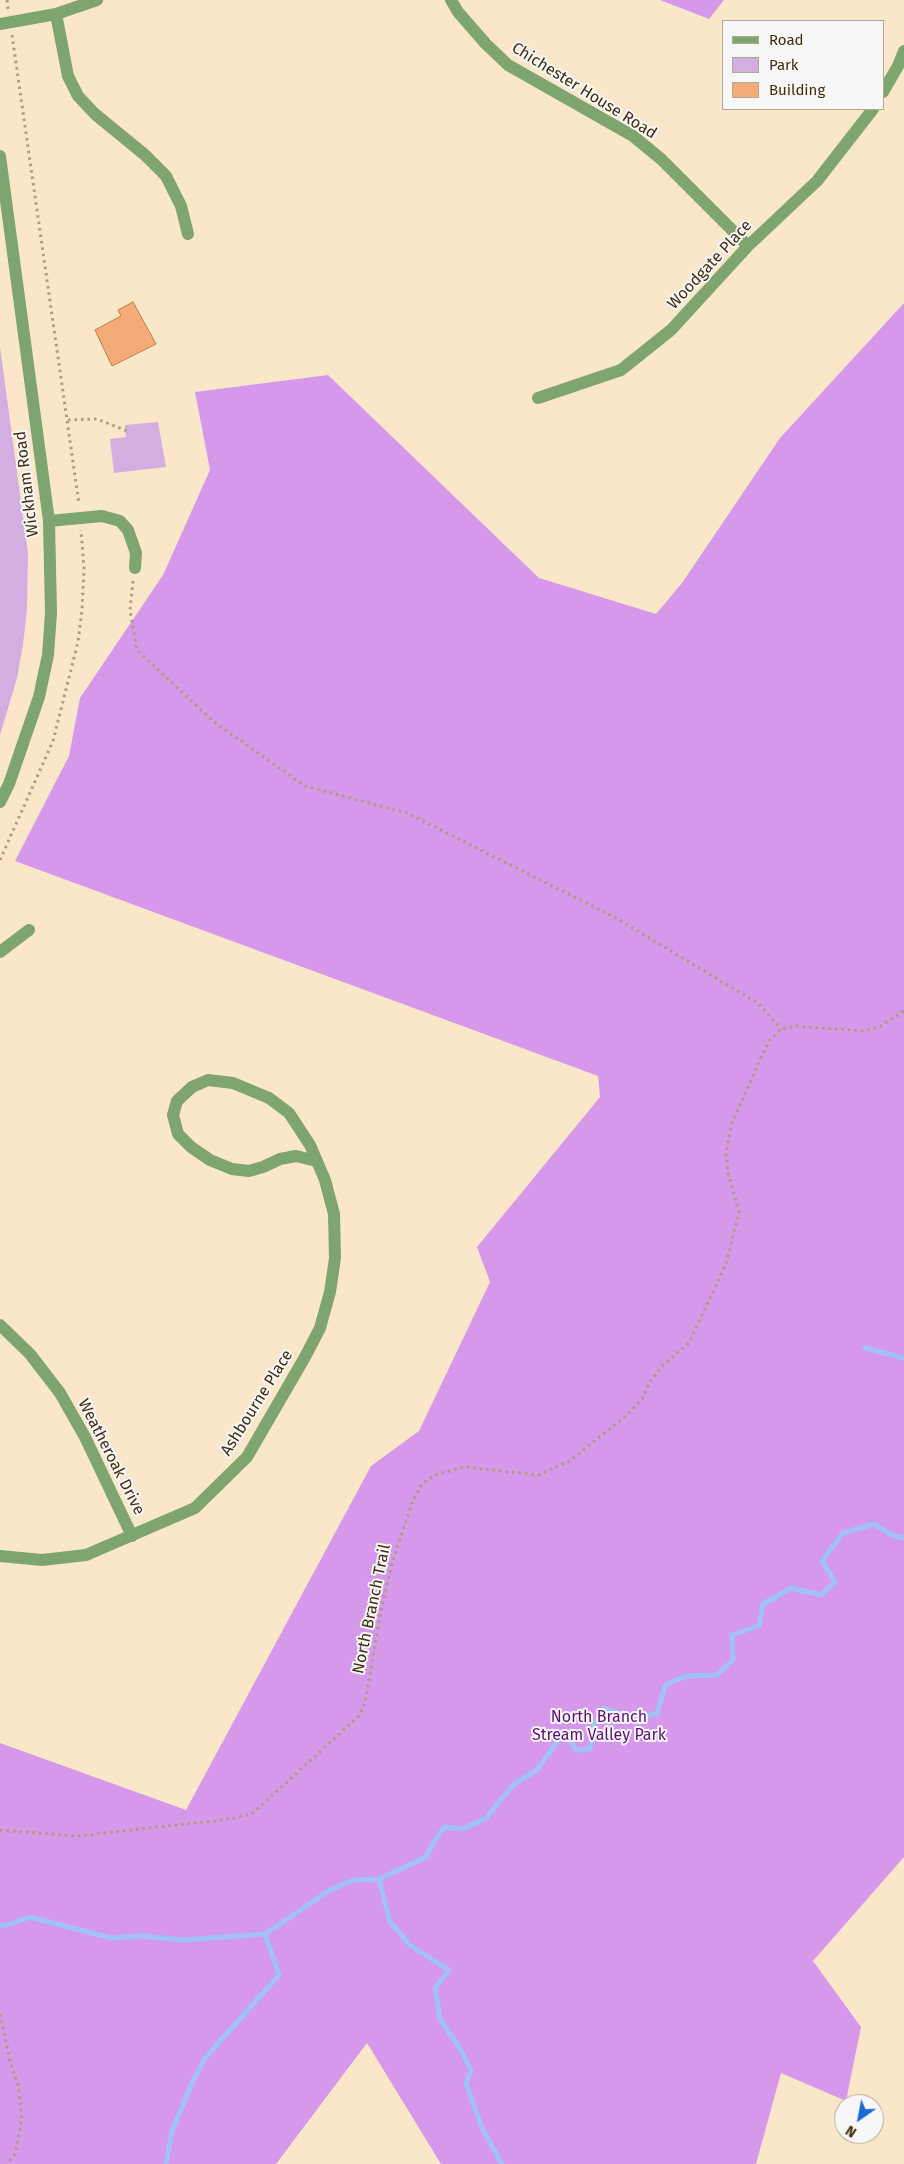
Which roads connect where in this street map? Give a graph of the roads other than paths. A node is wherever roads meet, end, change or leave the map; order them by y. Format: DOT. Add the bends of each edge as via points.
graph roads {
  1 [pos="97,0"];
  2 [pos="451,0"];
  3 [pos="56,14"];
  4 [pos="0,24"];
  5 [pos="904,51"];
  6 [pos="884,90"];
  7 [pos="872,110"];
  8 [pos="0,156"];
  9 [pos="188,234"];
  10 [pos="748,246"];
  11 [pos="538,398"];
  12 [pos="49,521"];
  13 [pos="135,568"];
  14 [pos="0,802"];
  15 [pos="29,930"];
  16 [pos="0,952"];
  17 [pos="316,1161"];
  18 [pos="0,1325"];
  19 [pos="132,1536"];
  20 [pos="0,1556"];
  1 -- 3 [label="street"];
  2 -- 10 [label="street, Chichester House Road" via="458,12 508,65 633,136 661,159"];
  3 -- 4 [label="street"];
  3 -- 9 [label="street" via="68,76 78,96 166,176 181,206"];
  5 -- 6 [label="street"];
  7 -- 10 [label="street, Woodgate Place" via="817,181"];
  8 -- 12 [label="street, Wickham Road"];
  10 -- 11 [label="street, Woodgate Place" via="671,330 620,370"];
  12 -- 13 [label="street" via="102,516 120,521 128,530 136,553"];
  12 -- 14 [label="street, Wickham Road" via="51,613 48,655 39,697 10,784"];
  15 -- 16 [label="street"];
  17 -- 17 [label="street, Ashbourne Place" via="310,1145 289,1113 269,1098 233,1083 208,1080 192,1087 177,1101 173,1115 178,1134 210,1160 232,1169 249,1171 296,1156"];
  17 -- 19 [label="street, Ashbourne Place" via="334,1214 335,1258 320,1328 247,1457 196,1508"];
  18 -- 19 [label="street, Weatheroak Drive" via="30,1354 60,1393 86,1437"];
  19 -- 20 [label="street, Ashbourne Place" via="86,1555 42,1560"];
}
